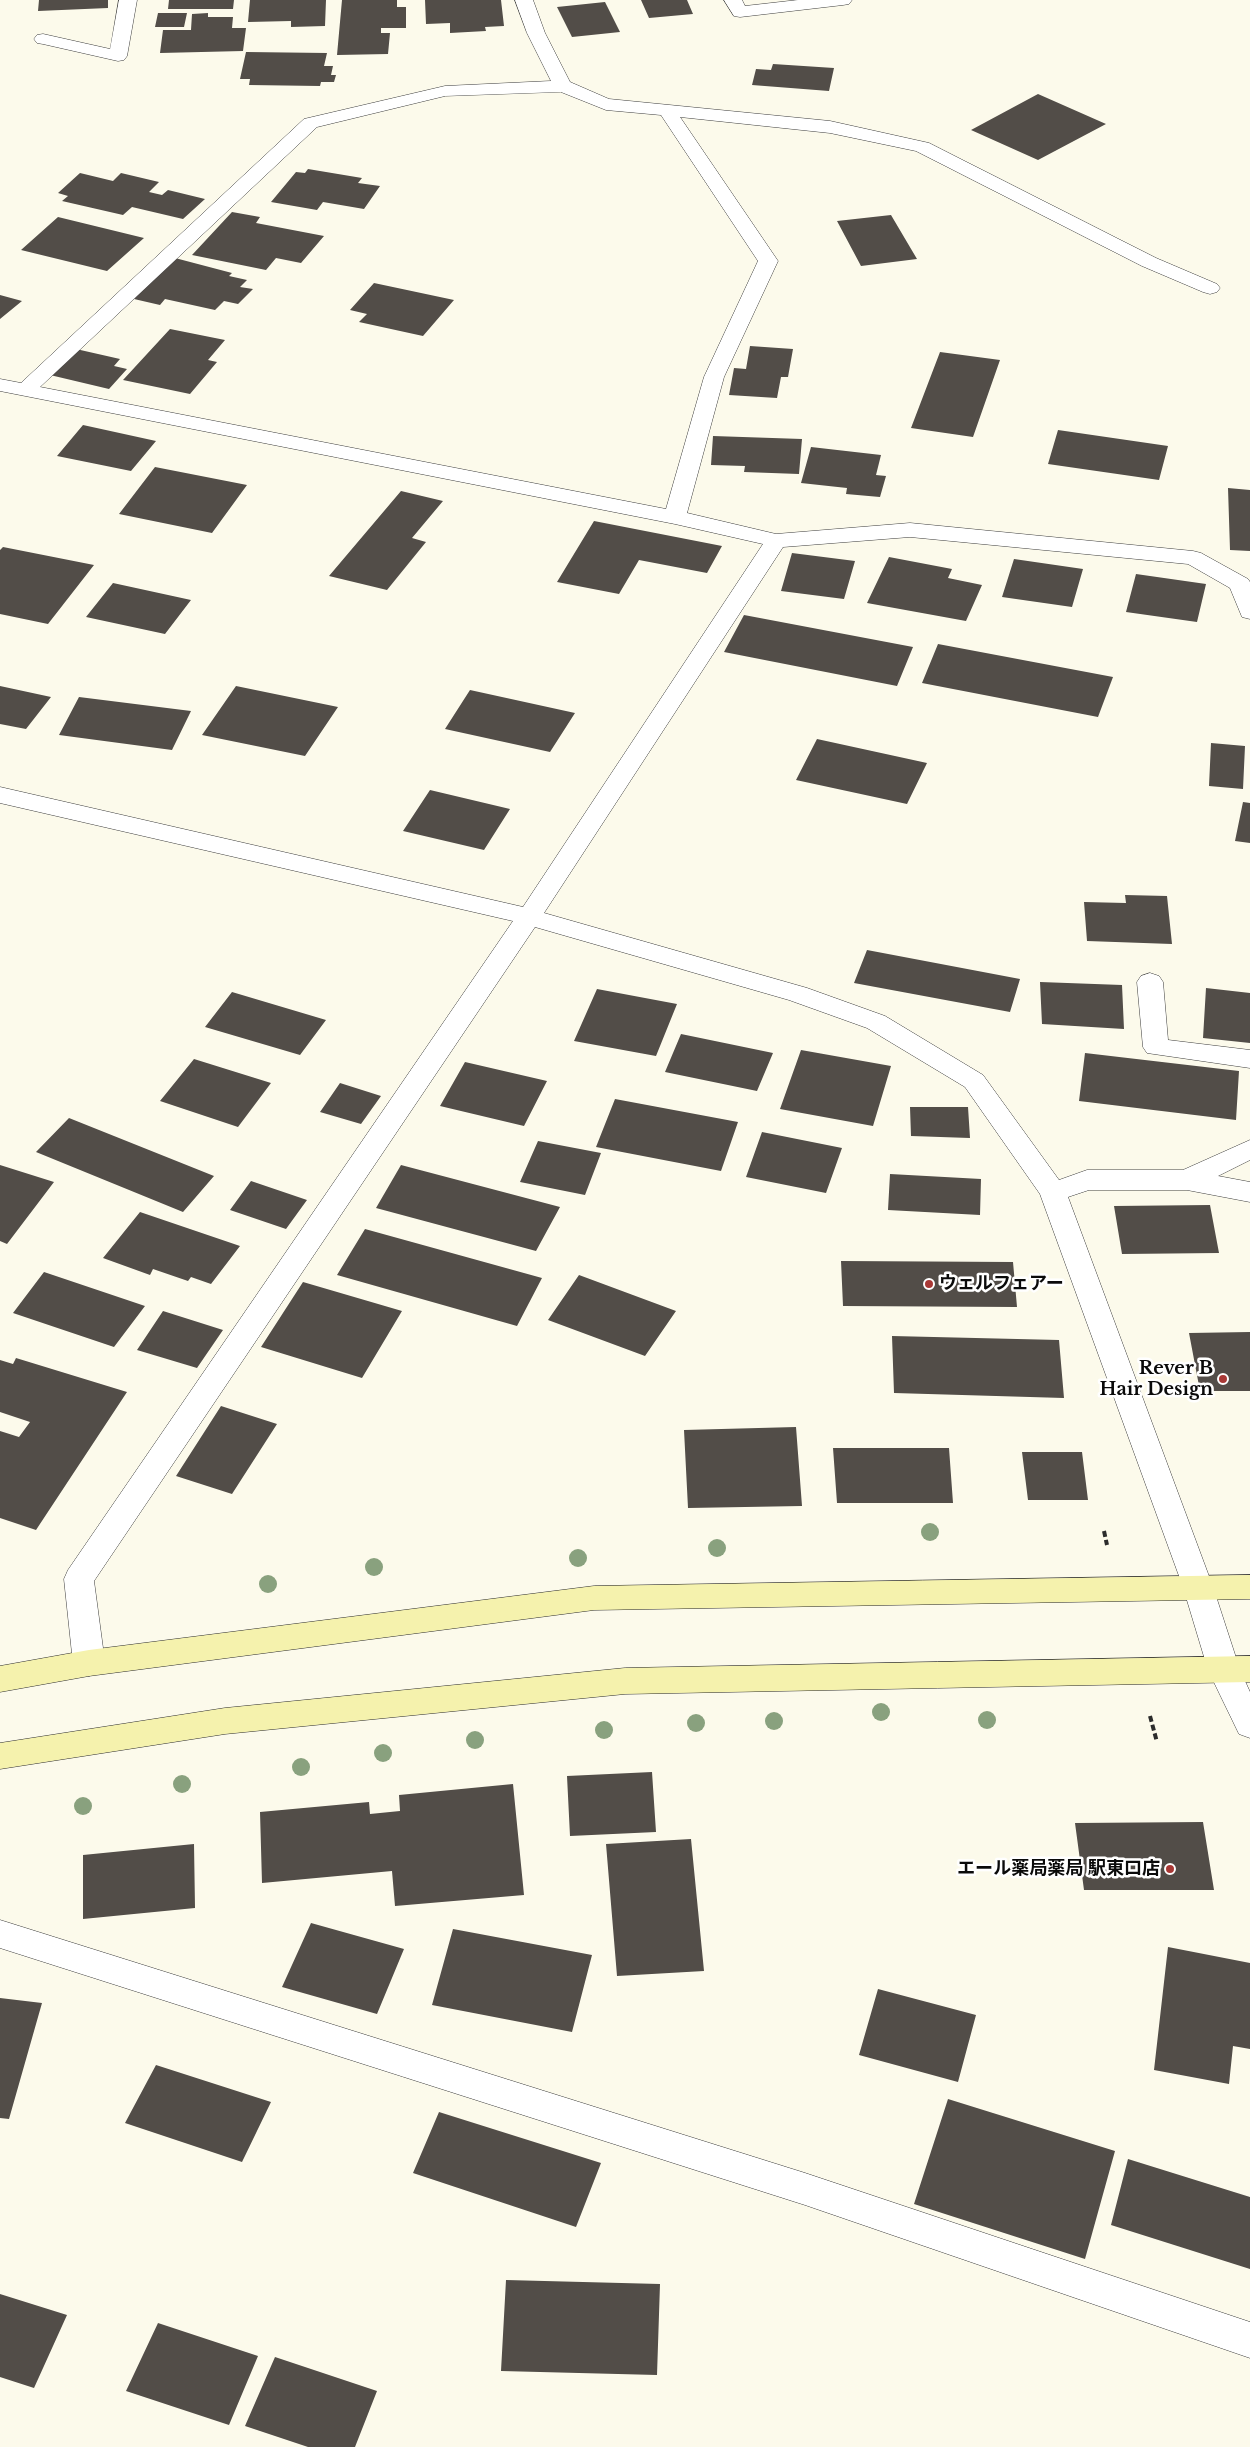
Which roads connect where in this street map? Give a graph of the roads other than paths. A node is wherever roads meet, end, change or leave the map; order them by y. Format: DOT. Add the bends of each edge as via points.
graph roads {
  1 [pos="128,0"];
  2 [pos="524,0"];
  3 [pos="733,0"];
  4 [pos="843,0"];
  5 [pos="43,39"];
  6 [pos="563,86"];
  7 [pos="667,111"];
  8 [pos="1210,288"];
  9 [pos="0,384"];
  10 [pos="26,389"];
  11 [pos="675,517"];
  12 [pos="776,541"];
  13 [pos="1250,612"];
  14 [pos="0,795"];
  15 [pos="529,916"];
  16 [pos="1150,982"];
  17 [pos="1250,1059"];
  18 [pos="1250,1149"];
  19 [pos="1187,1180"];
  20 [pos="1053,1192"];
  21 [pos="1250,1192"];
  22 [pos="1198,1587"];
  23 [pos="1250,1587"];
  24 [pos="89,1663"];
  25 [pos="1237,1670"];
  26 [pos="0,1679"];
  27 [pos="1250,1725"];
  28 [pos="0,1756"];
  29 [pos="0,1934"];
  30 [pos="1250,2340"];
  1 -- 5 [label="street" via="118,56"];
  2 -- 6 [label="street" via="536,33"];
  3 -- 4 [label="street" via="740,12"];
  6 -- 7 [label="street" via="606,104"];
  6 -- 10 [label="street" via="445,91 311,123"];
  7 -- 8 [label="street" via="830,126 922,147 1149,262"];
  7 -- 11 [label="street" via="768,261 714,377"];
  9 -- 10 [label="street"];
  10 -- 11 [label="street"];
  11 -- 12 [label="street"];
  12 -- 13 [label="street" via="910,530 1193,558 1240,584"];
  12 -- 15 [label="street"];
  14 -- 15 [label="street"];
  15 -- 20 [label="street" via="798,994 876,1022 974,1081"];
  15 -- 24 [label="street" via="79,1579"];
  16 -- 17 [label="street" via="1156,1047"];
  18 -- 19 [label="street"];
  19 -- 20 [label="street" via="1087,1180"];
  19 -- 21 [label="street"];
  20 -- 22 [label="street"];
  22 -- 23 [label="street"];
  22 -- 24 [label="street" via="594,1598"];
  22 -- 25 [label="street"];
  24 -- 26 [label="street"];
  25 -- 27 [label="street"];
  25 -- 28 [label="street" via="626,1681 225,1721"];
  29 -- 30 [label="street" via="805,2189"];
}
